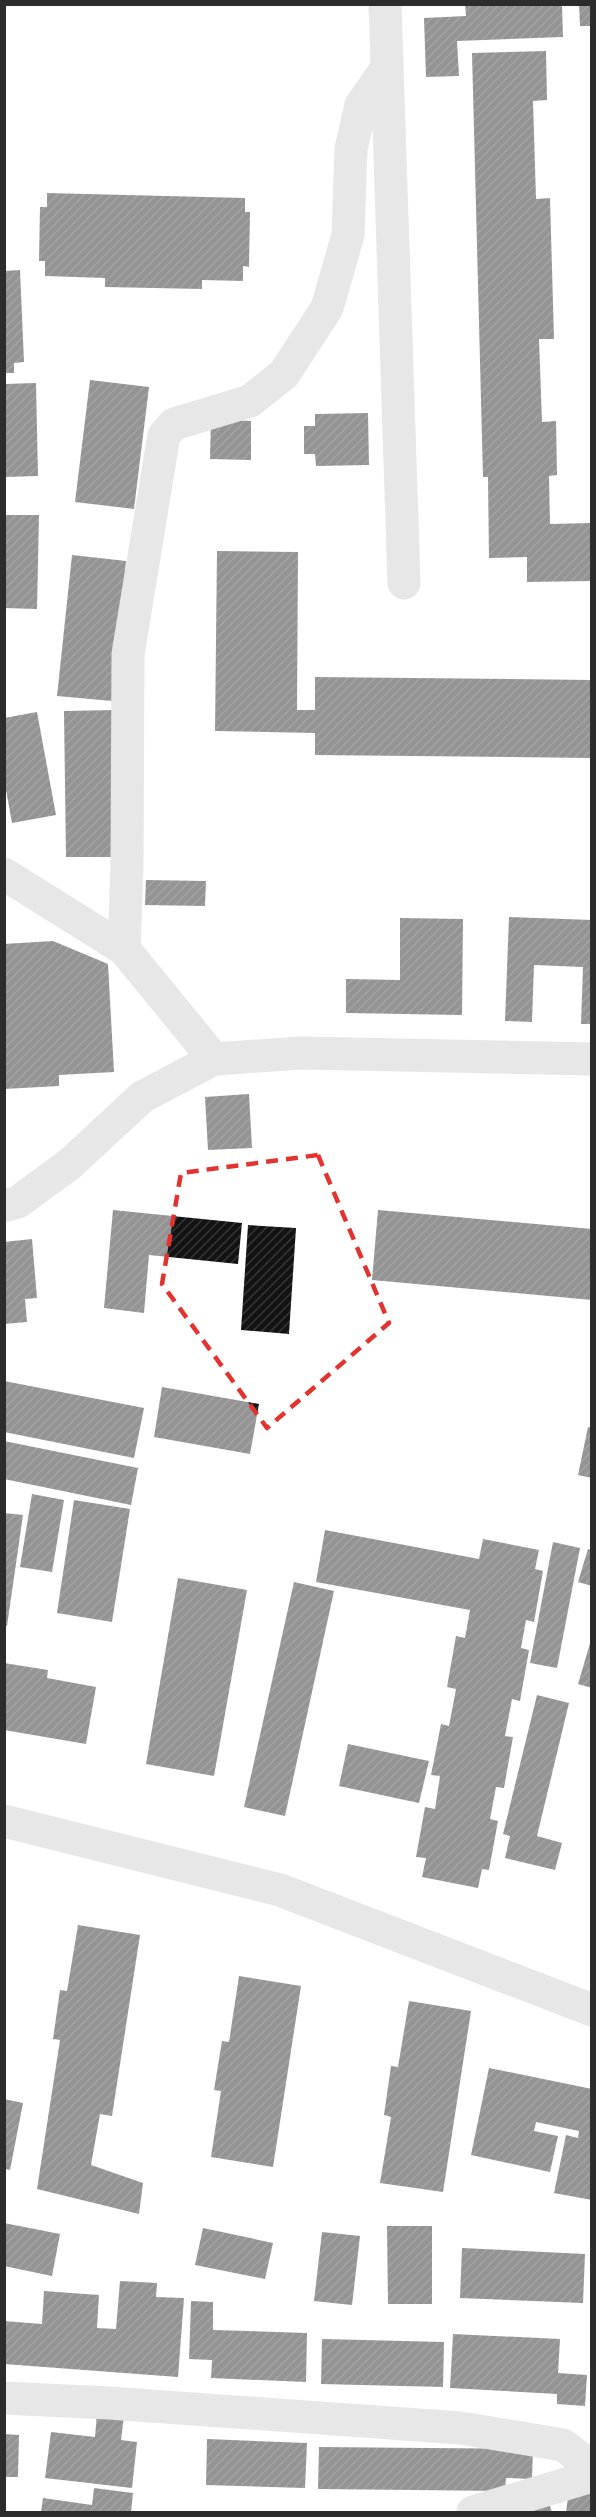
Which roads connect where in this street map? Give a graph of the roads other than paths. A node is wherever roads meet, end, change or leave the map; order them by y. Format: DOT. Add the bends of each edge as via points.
graph roads {
  1 [pos="385,4"];
  2 [pos="387,68"];
  3 [pos="404,583"];
  4 [pos="4,874"];
  5 [pos="124,949"];
  6 [pos="214,1059"];
  7 [pos="591,1059"];
  8 [pos="4,1206"];
  9 [pos="4,1821"];
  10 [pos="591,2010"];
  11 [pos="4,2398"];
  12 [pos="591,2467"];
  13 [pos="591,2476"];
  14 [pos="473,2512"];
  1 -- 2 [label="street"];
  2 -- 3 [label="street"];
  2 -- 5 [label="street" via="361,105 351,149 348,234 327,308 284,374 250,401 174,424 164,435 128,654"];
  4 -- 5 [label="street"];
  5 -- 6 [label="street"];
  6 -- 7 [label="street" via="302,1053"];
  6 -- 8 [label="street" via="142,1097 71,1163 18,1202"];
  9 -- 10 [label="street" via="280,1890"];
  11 -- 12 [label="street" via="461,2428 563,2445"];
  13 -- 14 [label="street"];
}
